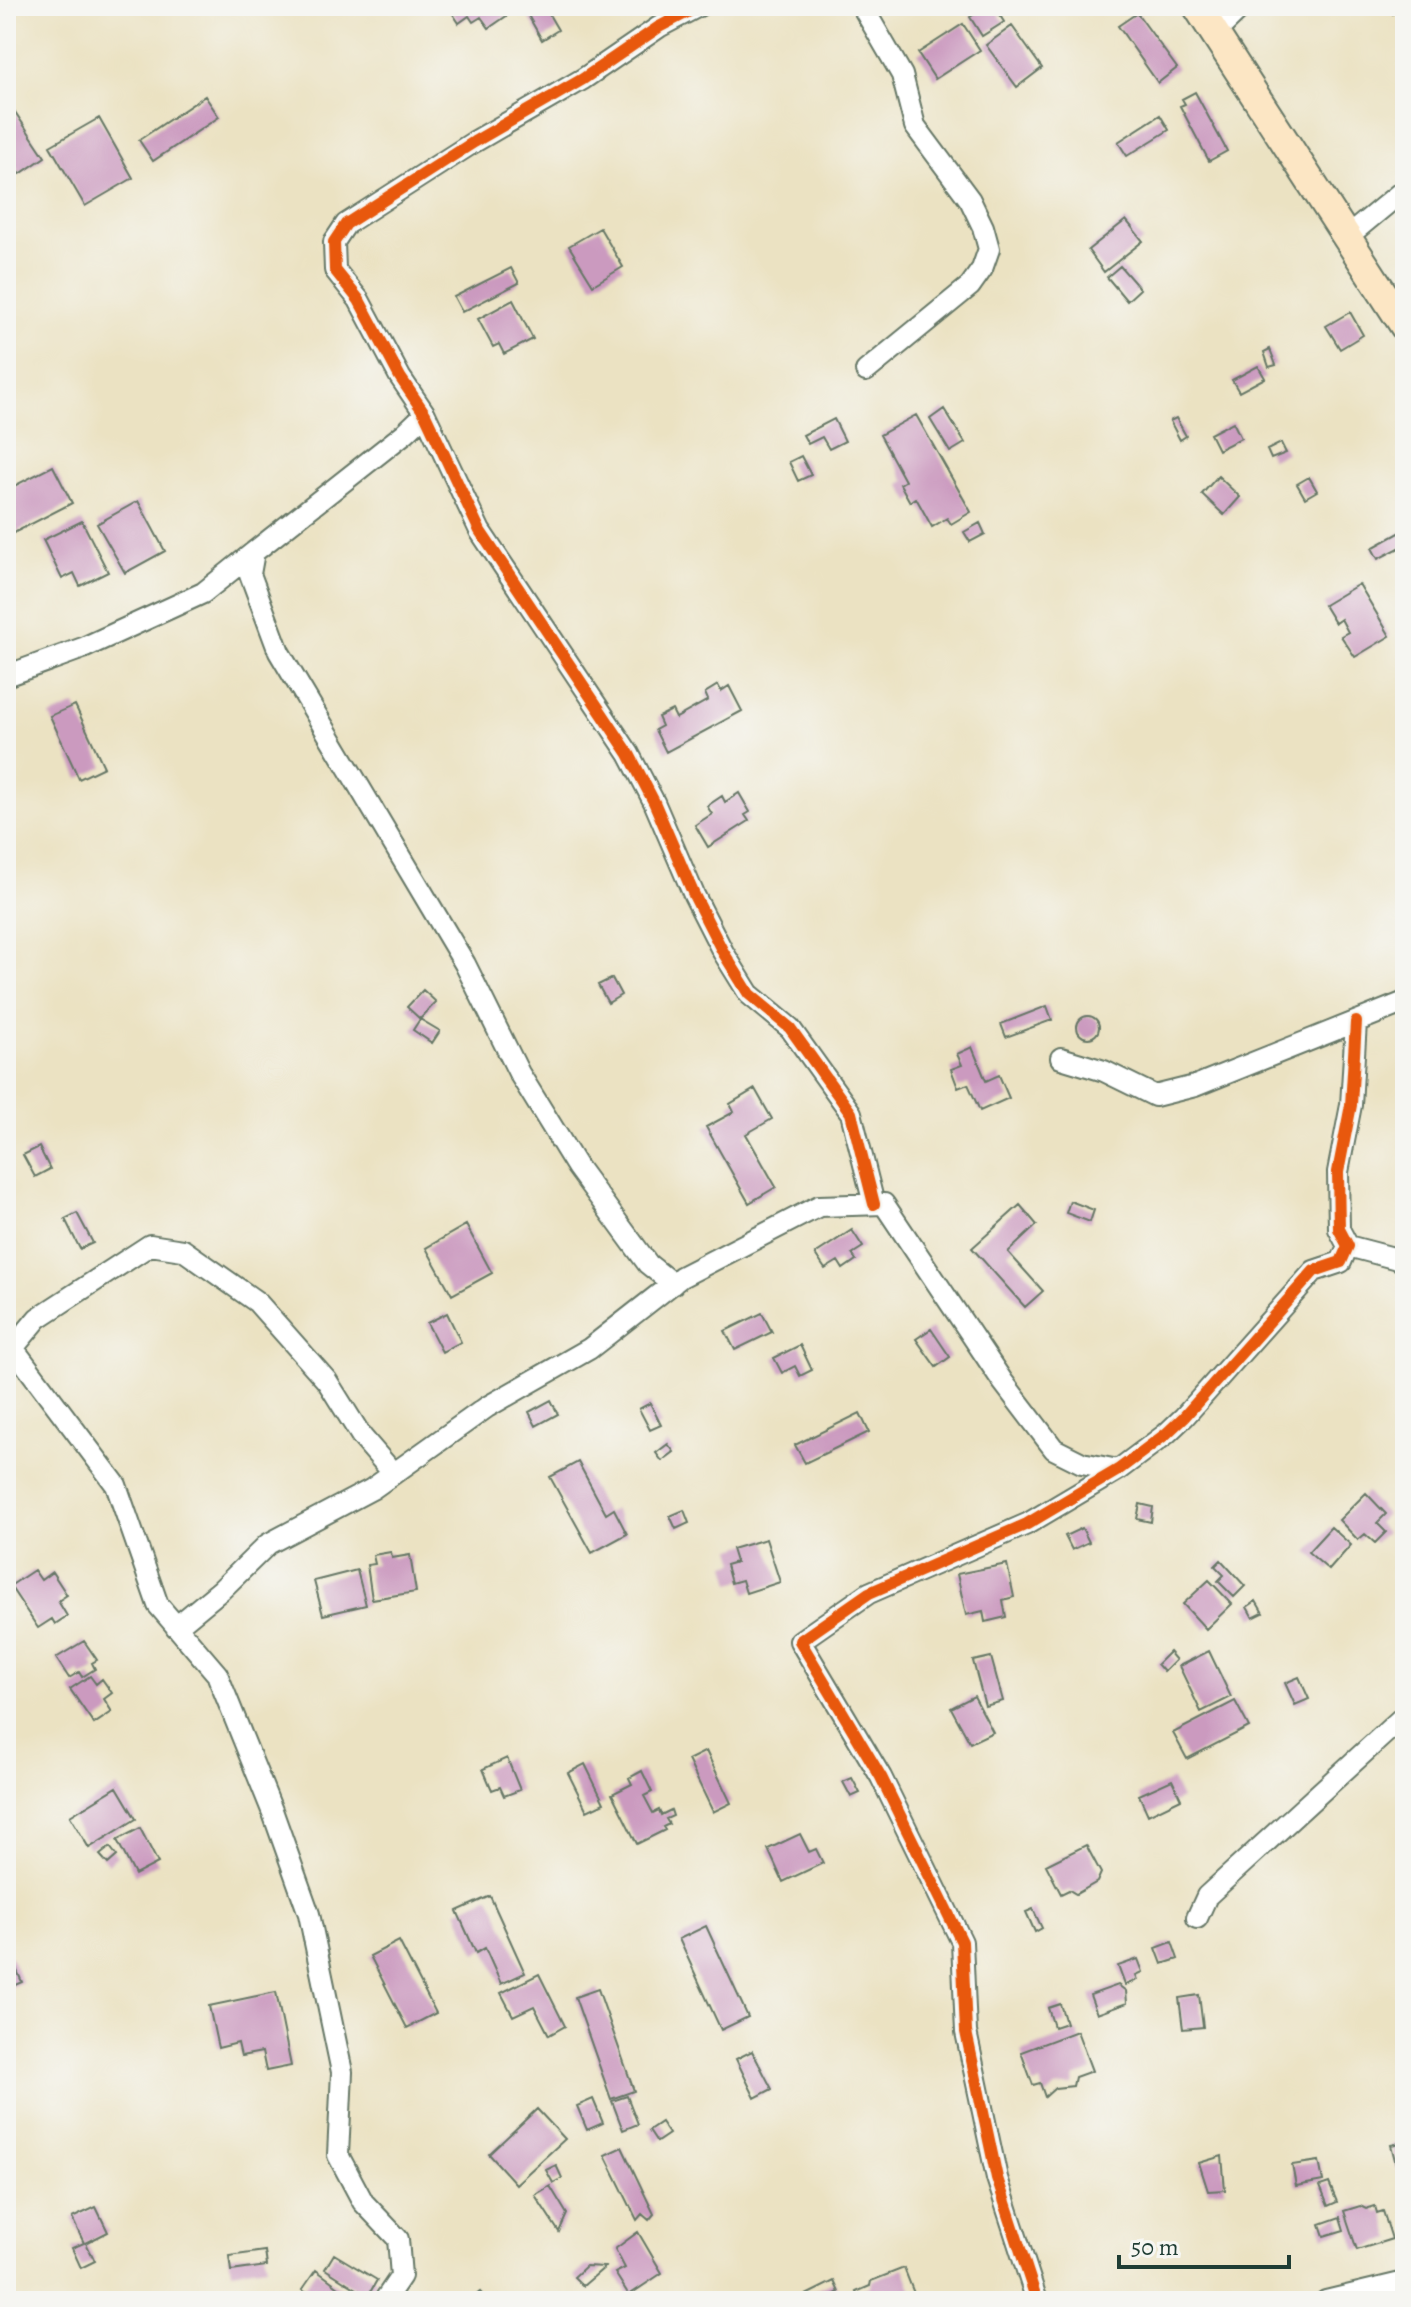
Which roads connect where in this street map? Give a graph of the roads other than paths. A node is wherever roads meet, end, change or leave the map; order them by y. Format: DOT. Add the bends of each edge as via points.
graph roads {
  1 [pos="699,6"];
  2 [pos="862,6"];
  3 [pos="1197,6"];
  4 [pos="1243,6"];
  5 [pos="1215,33"];
  6 [pos="1405,189"];
  7 [pos="1347,237"];
  8 [pos="1405,327"];
  9 [pos="866,371"];
  10 [pos="425,414"];
  11 [pos="254,552"];
  12 [pos="6,676"];
  13 [pos="1405,1002"];
  14 [pos="1356,1022"];
  15 [pos="1061,1058"];
  16 [pos="874,1204"];
  17 [pos="1348,1246"];
  18 [pos="1405,1261"];
  19 [pos="673,1284"];
  20 [pos="8,1342"];
  21 [pos="1118,1470"];
  22 [pos="393,1473"];
  23 [pos="176,1627"];
  24 [pos="1405,1715"];
  25 [pos="1197,1918"];
  26 [pos="1405,2282"];
  27 [pos="1338,2299"];
  28 [pos="384,2301"];
  29 [pos="1037,2301"];
  1 -- 10 [label="street" via="346,224 334,242 335,270 359,300"];
  2 -- 9 [label="street" via="902,75 915,126 970,200 989,249 970,286"];
  3 -- 5 [label="street"];
  4 -- 5 [label="street"];
  5 -- 7 [label="street"];
  6 -- 7 [label="street"];
  7 -- 8 [label="street"];
  10 -- 11 [label="street"];
  10 -- 16 [label="street" via="480,531 629,754 729,963 749,994 790,1028 851,1113"];
  11 -- 12 [label="street" via="203,593 83,648"];
  11 -- 19 [label="street" via="250,574 279,652 465,964 519,1073 603,1204 648,1264"];
  13 -- 14 [label="street"];
  14 -- 15 [label="street" via="1195,1086 1155,1096 1104,1071"];
  14 -- 17 [label="street" via="1351,1105 1338,1172 1339,1229"];
  16 -- 19 [label="street" via="819,1206"];
  16 -- 21 [label="street" via="884,1204 1054,1449 1082,1463"];
  17 -- 18 [label="street"];
  17 -- 21 [label="street" via="1341,1262 1314,1271 1184,1417"];
  19 -- 22 [label="street" via="589,1349 487,1407"];
  20 -- 22 [label="street" via="150,1245 183,1250 257,1302 327,1381 362,1437"];
  20 -- 23 [label="street" via="116,1485 158,1605"];
  21 -- 29 [label="street" via="1027,1524 869,1593 800,1641 881,1777 962,1942 966,2032 997,2178"];
  22 -- 23 [label="street" via="268,1544"];
  23 -- 28 [label="street" via="217,1674 309,1914 342,2072 338,2155 363,2202 398,2239 401,2276"];
  24 -- 25 [label="street" via="1207,1896"];
  26 -- 27 [label="street"];
}
